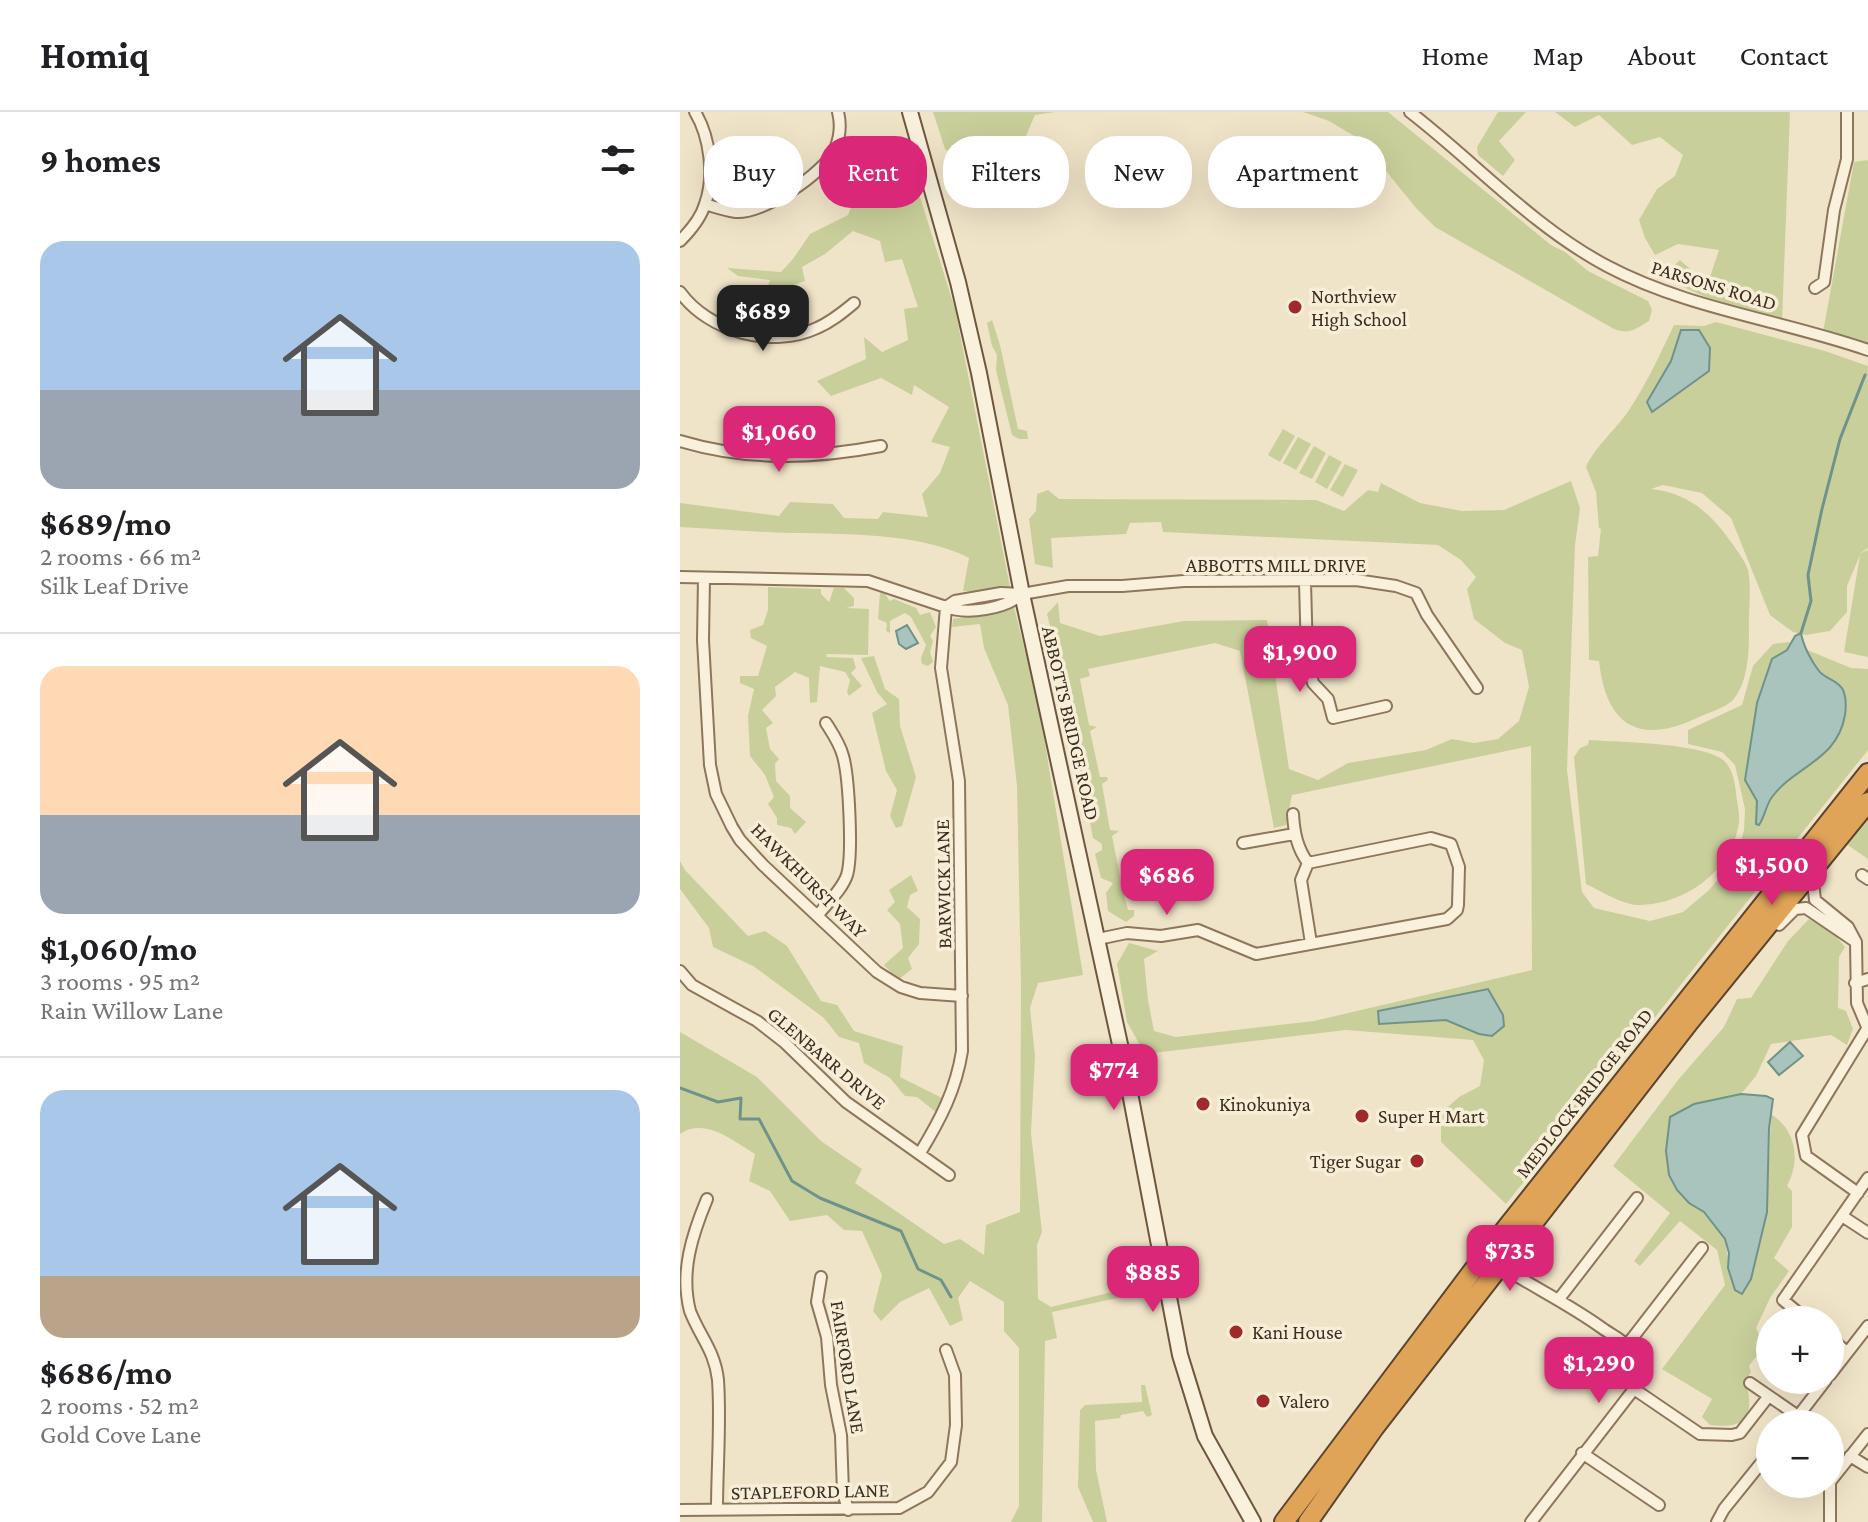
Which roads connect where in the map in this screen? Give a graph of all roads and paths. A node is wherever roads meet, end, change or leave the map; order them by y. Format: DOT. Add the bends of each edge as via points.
graph roads {
  1 [pos="695,112"];
  2 [pos="838,112"];
  3 [pos="910,112"];
  4 [pos="1410,112"];
  5 [pos="1847,112"];
  6 [pos="705,136"];
  7 [pos="803,181"];
  8 [pos="704,206"];
  9 [pos="722,208"];
  10 [pos="756,208"];
  11 [pos="680,241"];
  12 [pos="1815,288"];
  13 [pos="680,292"];
  14 [pos="854,303"];
  15 [pos="1868,350"];
  16 [pos="680,441"];
  17 [pos="881,446"];
  18 [pos="680,577"];
  19 [pos="704,578"];
  20 [pos="1305,582"];
  21 [pos="1022,594"];
  22 [pos="946,607"];
  23 [pos="1477,688"];
  24 [pos="1386,706"];
  25 [pos="826,723"];
  26 [pos="1868,773"];
  27 [pos="1868,802"];
  28 [pos="1293,814"];
  29 [pos="1294,834"];
  30 [pos="1243,843"];
  31 [pos="1308,863"];
  32 [pos="1812,873"];
  33 [pos="818,915"];
  34 [pos="1098,939"];
  35 [pos="1856,942"];
  36 [pos="1311,943"];
  37 [pos="680,971"];
  38 [pos="1868,979"];
  39 [pos="1855,983"];
  40 [pos="962,996"];
  41 [pos="1708,999"];
  42 [pos="1868,1029"];
  43 [pos="920,1153"];
  44 [pos="949,1175"];
  45 [pos="1868,1178"];
  46 [pos="1858,1193"];
  47 [pos="1637,1198"];
  48 [pos="707,1199"];
  49 [pos="1842,1216"];
  50 [pos="1868,1233"];
  51 [pos="1702,1248"];
  52 [pos="1492,1261"];
  53 [pos="821,1277"];
  54 [pos="1559,1299"];
  55 [pos="1790,1306"];
  56 [pos="1868,1326"];
  57 [pos="1627,1345"];
  58 [pos="946,1350"];
  59 [pos="1844,1350"];
  60 [pos="1847,1352"];
  61 [pos="1844,1356"];
  62 [pos="1750,1383"];
  63 [pos="1634,1389"];
  64 [pos="1815,1394"];
  65 [pos="1768,1397"];
  66 [pos="1783,1410"];
  67 [pos="1803,1410"];
  68 [pos="1868,1434"];
  69 [pos="1582,1453"];
  70 [pos="1850,1456"];
  71 [pos="1844,1464"];
  72 [pos="1868,1467"];
  73 [pos="1756,1469"];
  74 [pos="1830,1498"];
  75 [pos="1659,1505"];
  76 [pos="680,1510"];
  77 [pos="717,1510"];
  78 [pos="848,1510"];
  79 [pos="1535,1521"];
  80 [pos="1253,1522"];
  81 [pos="1284,1522"];
  82 [pos="1308,1522"];
  83 [pos="1717,1522"];
  84 [pos="1830,1522"];
  1 -- 6 [label="street"];
  2 -- 7 [label="street" via="835,148"];
  3 -- 21 [label="main road, ABBOTTS BRIDGE ROAD" via="965,312"];
  4 -- 15 [label="street, PARSONS ROAD" via="1547,227 1607,266 1670,293"];
  5 -- 12 [label="street" via="1847,159 1824,282"];
  8 -- 11 [label="street"];
  9 -- 10 [label="street"];
  13 -- 14 [label="street" via="719,326 750,335 783,337 815,329"];
  16 -- 17 [label="street" via="717,452 785,457"];
  18 -- 19 [label="street"];
  19 -- 22 [label="street" via="868,581"];
  19 -- 33 [label="street, HAWKHURST WAY" via="704,670 716,794 740,840"];
  20 -- 21 [label="street, ABBOTTS MILL DRIVE" via="1184,581 1068,586"];
  20 -- 23 [label="street, ABBOTTS MILL DRIVE" via="1356,580 1416,593"];
  20 -- 24 [label="street" via="1307,656 1313,683 1328,699 1333,718"];
  21 -- 22 [label="street" via="1001,593"];
  21 -- 34 [label="main road, ABBOTTS BRIDGE ROAD"];
  22 -- 40 [label="street, BARWICK LANE" via="941,668 959,781"];
  25 -- 33 [label="street" via="844,758 848,851 847,874"];
  26 -- 52 [label="highway, MEDLOCK BRIDGE ROAD"];
  27 -- 32 [label="highway, MEDLOCK BRIDGE ROAD"];
  28 -- 29 [label="street"];
  29 -- 30 [label="street"];
  29 -- 31 [label="street"];
  31 -- 36 [label="street" via="1301,880"];
  31 -- 36 [label="street" via="1431,838 1451,844 1459,867 1457,910 1447,919"];
  32 -- 35 [label="street" via="1815,900 1848,927"];
  32 -- 41 [label="highway, MEDLOCK BRIDGE ROAD"];
  33 -- 40 [label="street, HAWKHURST WAY" via="877,972 901,987"];
  34 -- 36 [label="street" via="1198,930 1256,954"];
  34 -- 80 [label="main road, ABBOTTS BRIDGE ROAD" via="1180,1355 1205,1436"];
  35 -- 39 [label="street"];
  35 -- 41 [label="street, MEDLOCK BRIDGE ROAD" via="1807,908 1795,909 1735,978"];
  37 -- 43 [label="street, GLENBARR DRIVE" via="692,985 757,1021 846,1102"];
  38 -- 39 [label="street"];
  39 -- 42 [label="street"];
  40 -- 43 [label="street, BARWICK LANE" via="958,1075"];
  41 -- 52 [label="highway, MEDLOCK BRIDGE ROAD"];
  42 -- 46 [label="street" via="1802,1135 1806,1156"];
  43 -- 44 [label="street, GLENBARR DRIVE"];
  45 -- 46 [label="street"];
  46 -- 49 [label="street"];
  47 -- 54 [label="street"];
  48 -- 77 [label="street" via="687,1248 683,1284 712,1351 718,1380"];
  49 -- 50 [label="street"];
  49 -- 55 [label="street" via="1783,1300"];
  51 -- 57 [label="street"];
  52 -- 54 [label="street"];
  52 -- 81 [label="highway, MEDLOCK BRIDGE ROAD"];
  52 -- 82 [label="highway, MEDLOCK BRIDGE ROAD"];
  53 -- 78 [label="street, FAIRFORD LANE" via="817,1302 827,1337"];
  54 -- 57 [label="street"];
  56 -- 60 [label="street"];
  57 -- 63 [label="street" via="1635,1361"];
  58 -- 78 [label="street, STAPLEFORD LANE" via="955,1375 951,1462 928,1492 899,1508"];
  59 -- 60 [label="street"];
  60 -- 61 [label="street"];
  62 -- 65 [label="street"];
  63 -- 65 [label="street" via="1707,1436 1740,1433"];
  63 -- 69 [label="street"];
  64 -- 67 [label="street"];
  65 -- 66 [label="street"];
  68 -- 70 [label="street"];
  69 -- 75 [label="street"];
  69 -- 79 [label="street"];
  70 -- 71 [label="street"];
  70 -- 72 [label="street"];
  73 -- 83 [label="street"];
  74 -- 84 [label="street"];
  76 -- 77 [label="street, STAPLEFORD LANE"];
  77 -- 78 [label="street, STAPLEFORD LANE"];
}
